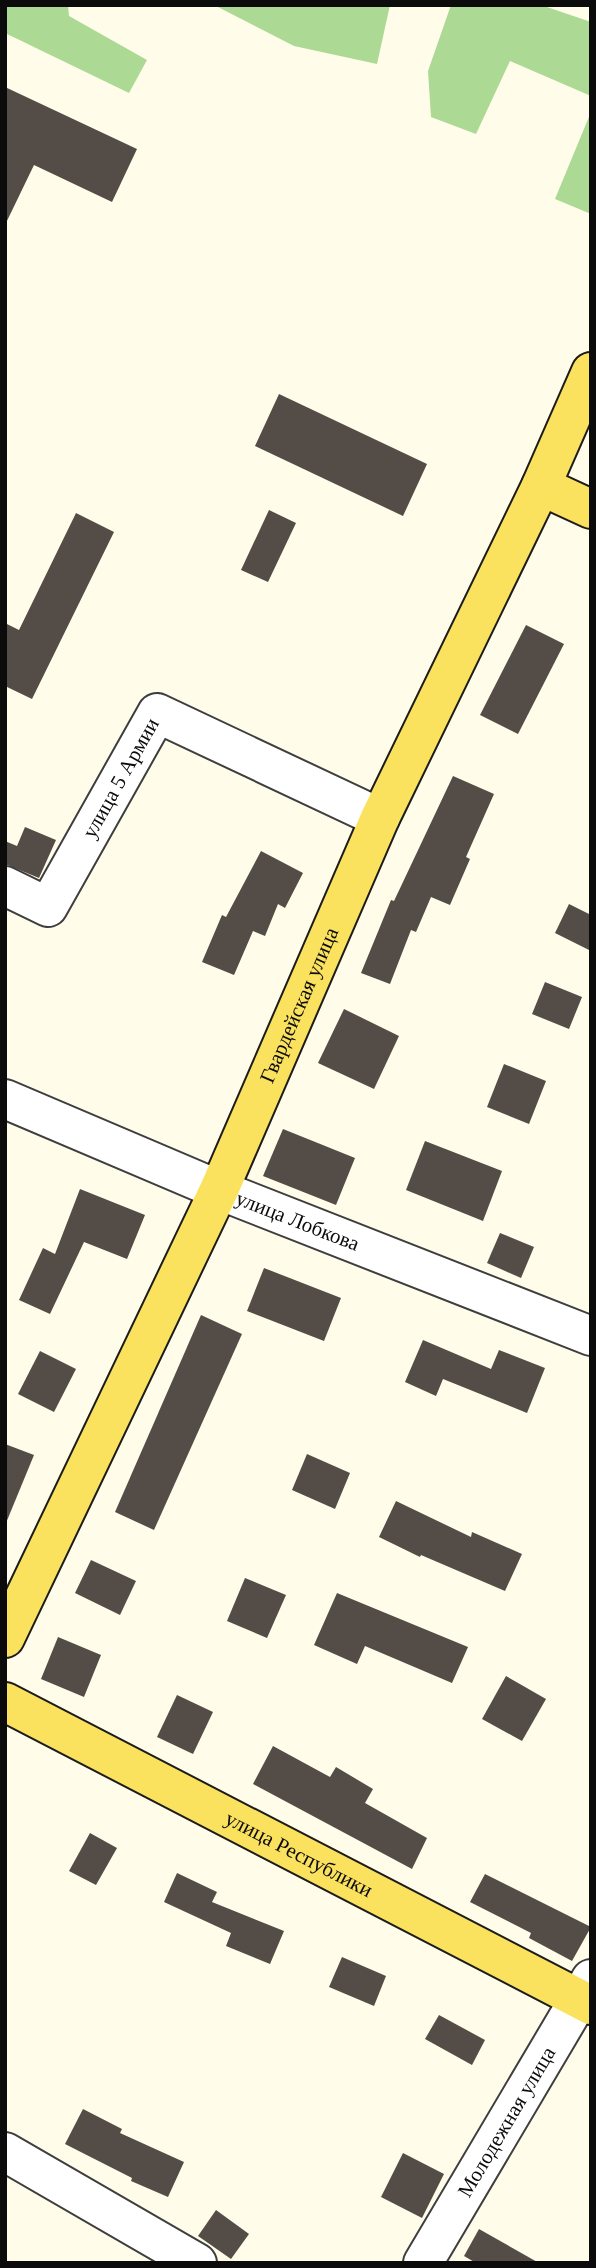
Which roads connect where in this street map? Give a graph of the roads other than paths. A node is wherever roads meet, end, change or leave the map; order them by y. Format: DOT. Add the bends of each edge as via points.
graph roads {
  1 [pos="591,372"];
  2 [pos="541,486"];
  3 [pos="591,509"];
  4 [pos="380,818"];
  5 [pos="5,886"];
  6 [pos="5,1099"];
  7 [pos="219,1190"];
  8 [pos="591,1336"];
  9 [pos="5,1638"];
  10 [pos="5,1702"];
  11 [pos="587,1995"];
  12 [pos="5,2152"];
  13 [pos="197,2263"];
  14 [pos="424,2263"];
  1 -- 2 [label="main road, Гвардейская улица"];
  2 -- 3 [label="main road"];
  2 -- 4 [label="main road, Гвардейская улица"];
  4 -- 5 [label="street, улица 5 Армии" via="157,713 48,907"];
  4 -- 7 [label="main road, Гвардейская улица"];
  6 -- 7 [label="street, улица Лобкова"];
  7 -- 8 [label="street, улица Лобкова"];
  7 -- 9 [label="main road, Гвардейская улица"];
  10 -- 11 [label="main road, улица Республики"];
  11 -- 14 [label="street, Молодежная улица"];
  12 -- 13 [label="street"];
}
